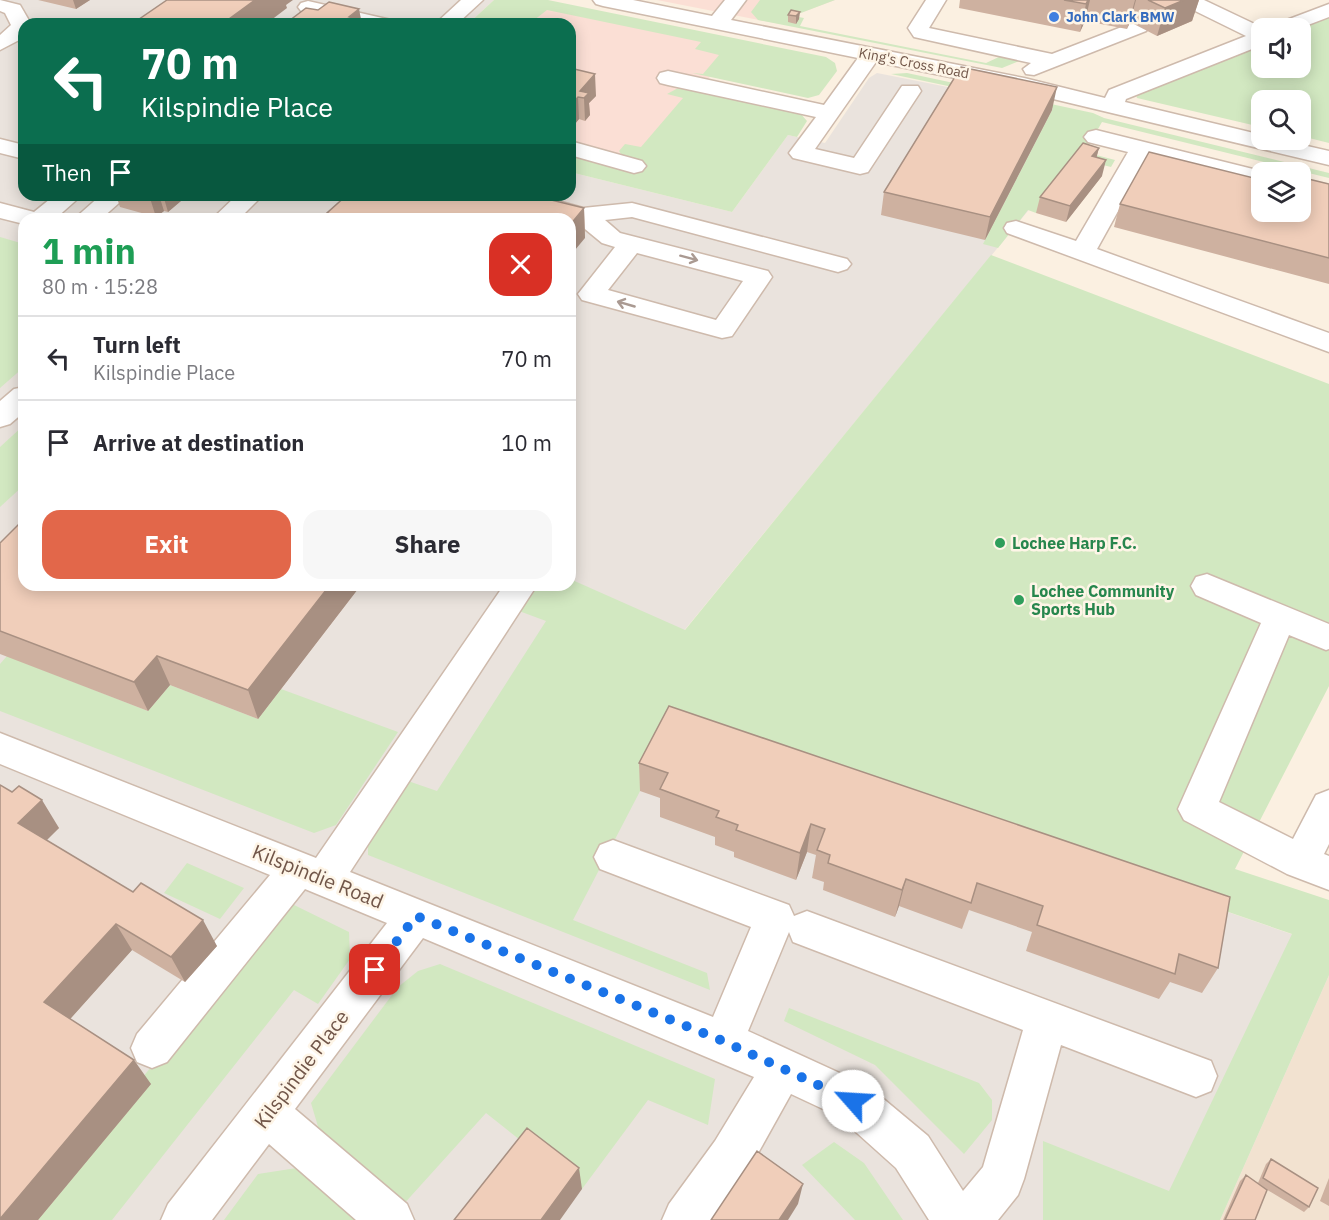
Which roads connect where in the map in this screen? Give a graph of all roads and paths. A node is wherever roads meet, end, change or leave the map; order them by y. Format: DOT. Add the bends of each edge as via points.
graph roads {
  1 [pos="473,0"];
  2 [pos="603,0"];
  3 [pos="736,0"];
  4 [pos="936,0"];
  5 [pos="0,4"];
  6 [pos="1187,5"];
  7 [pos="307,9"];
  8 [pos="1329,10"];
  9 [pos="353,18"];
  10 [pos="452,18"];
  11 [pos="1309,18"];
  12 [pos="18,19"];
  13 [pos="717,23"];
  14 [pos="1139,27"];
  15 [pos="18,30"];
  16 [pos="1251,31"];
  17 [pos="1251,40"];
  18 [pos="0,44"];
  19 [pos="871,54"];
  20 [pos="1053,61"];
  21 [pos="668,78"];
  22 [pos="1024,85"];
  23 [pos="910,91"];
  24 [pos="1112,105"];
  25 [pos="830,113"];
  26 [pos="1095,138"];
  27 [pos="0,146"];
  28 [pos="1141,149"];
  29 [pos="18,150"];
  30 [pos="576,150"];
  31 [pos="1329,158"];
  32 [pos="634,166"];
  33 [pos="1251,176"];
  34 [pos="62,201"];
  35 [pos="108,201"];
  36 [pos="244,201"];
  37 [pos="530,201"];
  38 [pos="0,210"];
  39 [pos="47,213"];
  40 [pos="94,213"];
  41 [pos="231,213"];
  42 [pos="576,213"];
  43 [pos="576,213"];
  44 [pos="18,215"];
  45 [pos="583,215"];
  46 [pos="1016,228"];
  47 [pos="632,243"];
  48 [pos="1082,252"];
  49 [pos="838,264"];
  50 [pos="1329,343"];
  51 [pos="18,401"];
  52 [pos="0,417"];
  53 [pos="1207,586"];
  54 [pos="517,591"];
  55 [pos="1280,617"];
  56 [pos="1326,637"];
  57 [pos="0,748"];
  58 [pos="1329,806"];
  59 [pos="613,857"];
  60 [pos="1315,868"];
  61 [pos="311,873"];
  62 [pos="416,916"];
  63 [pos="807,929"];
  64 [pos="1047,1020"];
  65 [pos="723,1041"];
  66 [pos="152,1047"];
  67 [pos="783,1067"];
  68 [pos="1196,1076"];
  69 [pos="267,1114"];
  70 [pos="184,1220"];
  71 [pos="391,1220"];
  72 [pos="685,1220"];
  73 [pos="955,1220"];
  74 [pos="969,1220"];
  1 -- 10 [label="street"];
  2 -- 13 [label="street, King's Cross Road"];
  3 -- 13 [label="street"];
  4 -- 20 [label="street" via="918,28 921,33"];
  5 -- 12 [label="street" via="13,9"];
  6 -- 16 [label="street"];
  7 -- 9 [label="street"];
  8 -- 11 [label="street"];
  13 -- 19 [label="street, King's Cross Road"];
  14 -- 20 [label="street"];
  15 -- 18 [label="street"];
  17 -- 24 [label="street" via="1117,95"];
  19 -- 22 [label="street, King's Cross Road"];
  19 -- 25 [label="street"];
  20 -- 22 [label="street" via="1030,70"];
  21 -- 25 [label="street"];
  22 -- 24 [label="street, King's Cross Road"];
  23 -- 25 [label="street" via="860,167 801,153"];
  24 -- 31 [label="street, King's Cross Road"];
  26 -- 28 [label="street"];
  27 -- 29 [label="street"];
  28 -- 33 [label="street"];
  28 -- 48 [label="street"];
  30 -- 32 [label="street"];
  34 -- 39 [label="street"];
  35 -- 40 [label="street"];
  36 -- 41 [label="street"];
  37 -- 42 [label="street"];
  38 -- 44 [label="street"];
  43 -- 45 [label="street"];
  45 -- 47 [label="street" via="611,238"];
  45 -- 49 [label="street" via="632,210"];
  46 -- 48 [label="street"];
  47 -- 47 [label="street, one-way" via="747,274 759,277 722,330 591,294"];
  48 -- 50 [label="street"];
  51 -- 52 [label="street"];
  53 -- 55 [label="street"];
  54 -- 61 [label="street"];
  55 -- 56 [label="street"];
  55 -- 60 [label="street" via="1197,809"];
  57 -- 61 [label="street, Kilspindie Road"];
  58 -- 60 [label="street"];
  59 -- 65 [label="street" via="775,918"];
  61 -- 62 [label="street, Kilspindie Road"];
  61 -- 66 [label="street"];
  62 -- 65 [label="street, Kilspindie Road"];
  62 -- 69 [label="street, Kilspindie Place"];
  63 -- 64 [label="street"];
  64 -- 68 [label="street"];
  64 -- 74 [label="street" via="1002,1179"];
  65 -- 67 [label="street, Kilspindie Road"];
  67 -- 72 [label="street" via="730,1157"];
  67 -- 73 [label="street, Kilspindie Road" via="853,1101 912,1152"];
  69 -- 70 [label="street, Kilspindie Place"];
  69 -- 71 [label="street"];
}
